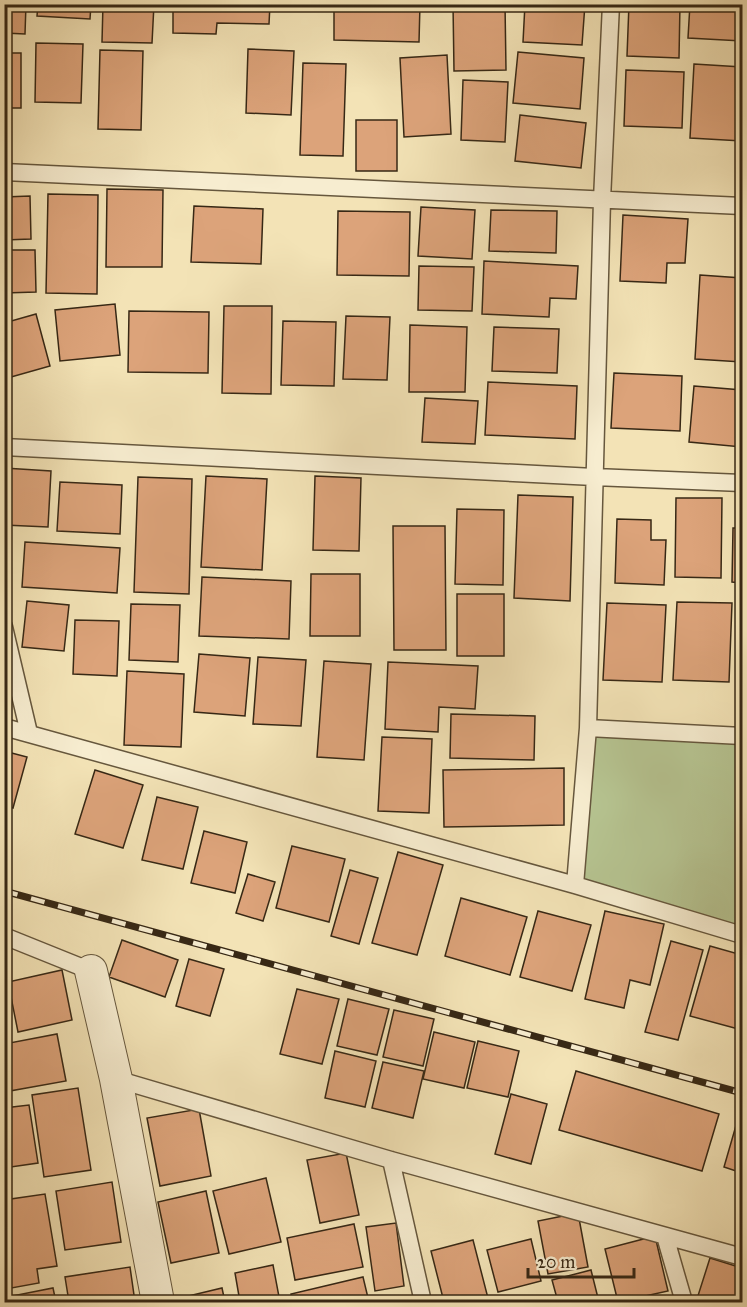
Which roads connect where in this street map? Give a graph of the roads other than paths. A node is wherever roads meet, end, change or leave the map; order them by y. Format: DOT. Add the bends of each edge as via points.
graph roads {
  1 [pos="611,4"];
  2 [pos="4,172"];
  3 [pos="602,200"];
  4 [pos="742,206"];
  5 [pos="4,447"];
  6 [pos="594,477"];
  7 [pos="742,483"];
  8 [pos="4,627"];
  9 [pos="4,727"];
  10 [pos="588,728"];
  11 [pos="28,734"];
  12 [pos="742,736"];
  13 [pos="575,885"];
  14 [pos="742,935"];
  15 [pos="4,936"];
  16 [pos="91,971"];
  17 [pos="116,1078"];
  18 [pos="392,1160"];
  19 [pos="665,1236"];
  20 [pos="742,1257"];
  21 [pos="158,1302"];
  22 [pos="423,1302"];
  23 [pos="684,1302"];
  1 -- 3 [label="lane"];
  2 -- 3 [label="lane"];
  3 -- 4 [label="lane"];
  3 -- 6 [label="lane"];
  5 -- 6 [label="lane"];
  6 -- 7 [label="lane"];
  6 -- 10 [label="lane"];
  8 -- 11 [label="lane"];
  9 -- 11 [label="lane"];
  10 -- 12 [label="lane"];
  10 -- 13 [label="lane"];
  11 -- 13 [label="lane"];
  13 -- 14 [label="lane"];
  15 -- 16 [label="lane"];
  16 -- 17 [label="street"];
  17 -- 18 [label="lane"];
  17 -- 21 [label="street"];
  18 -- 19 [label="lane"];
  18 -- 22 [label="lane"];
  19 -- 20 [label="lane"];
  19 -- 23 [label="lane"];
}
